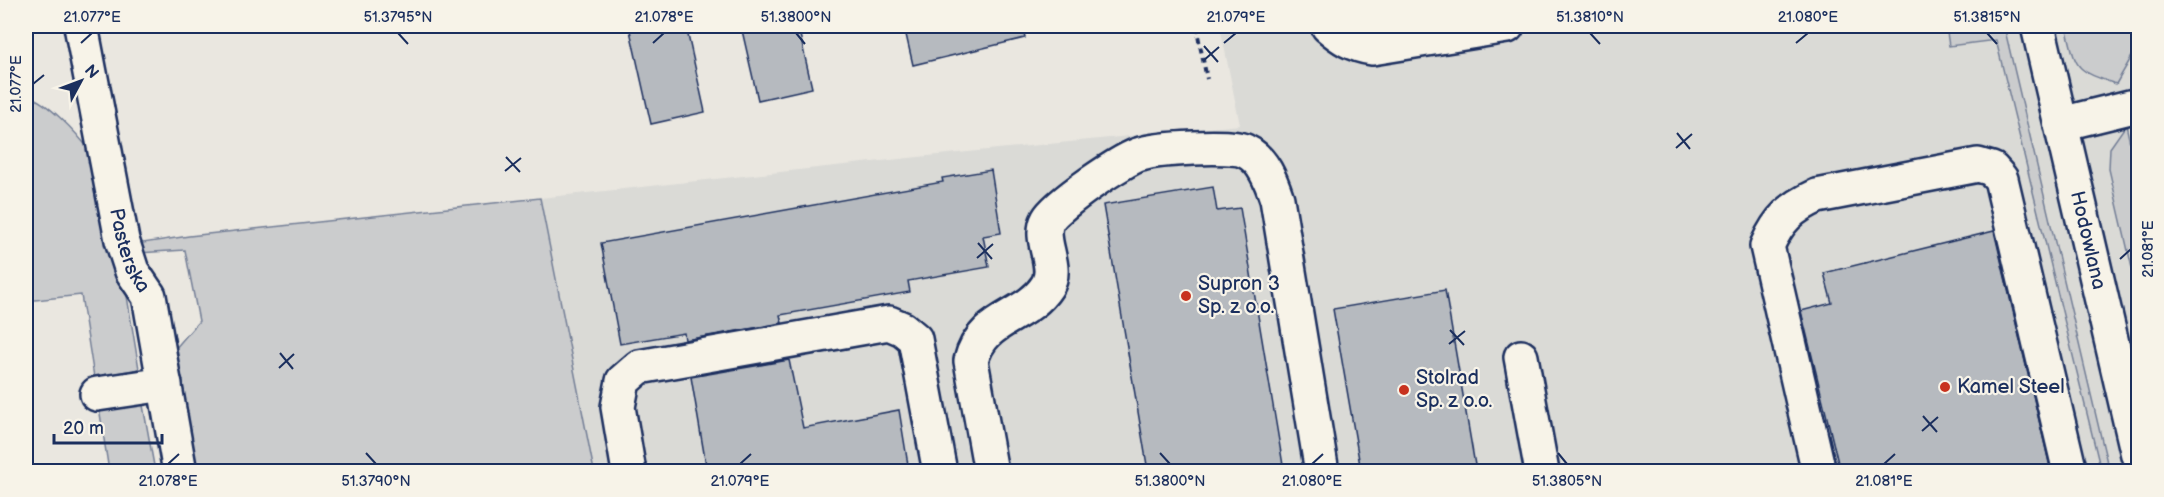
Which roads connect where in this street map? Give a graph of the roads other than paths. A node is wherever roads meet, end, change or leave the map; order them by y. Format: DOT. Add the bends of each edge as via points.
graph roads {
  1 [pos="81,26"];
  2 [pos="1328,26"];
  3 [pos="1506,26"];
  4 [pos="2038,26"];
  5 [pos="2139,105"];
  6 [pos="2061,124"];
  7 [pos="1521,357"];
  8 [pos="2128,367"];
  9 [pos="165,384"];
  10 [pos="97,394"];
  11 [pos="2139,455"];
  12 [pos="180,471"];
  13 [pos="629,471"];
  14 [pos="940,471"];
  15 [pos="992,471"];
  16 [pos="1322,471"];
  17 [pos="1542,471"];
  18 [pos="1819,471"];
  19 [pos="2070,471"];
  1 -- 9 [label="street, Pasterska" via="122,240 132,272 149,296"];
  2 -- 3 [label="street" via="1342,39 1372,48"];
  4 -- 6 [label="street, Hodowlana"];
  5 -- 6 [label="street"];
  6 -- 8 [label="street, Hodowlana"];
  7 -- 17 [label="street"];
  8 -- 11 [label="street, Hodowlana"];
  9 -- 10 [label="street"];
  9 -- 12 [label="street, Pasterska"];
  13 -- 14 [label="street" via="618,407 623,381 639,367 889,323 915,339"];
  15 -- 16 [label="street" via="971,361 975,345 987,332 1029,304 1048,285 1048,220 1123,161 1141,154 1223,146 1244,150 1255,158 1276,199"];
  18 -- 19 [label="street" via="1767,246 1774,230 1787,214 1817,196 1978,165 1992,169 2001,179"];
}
